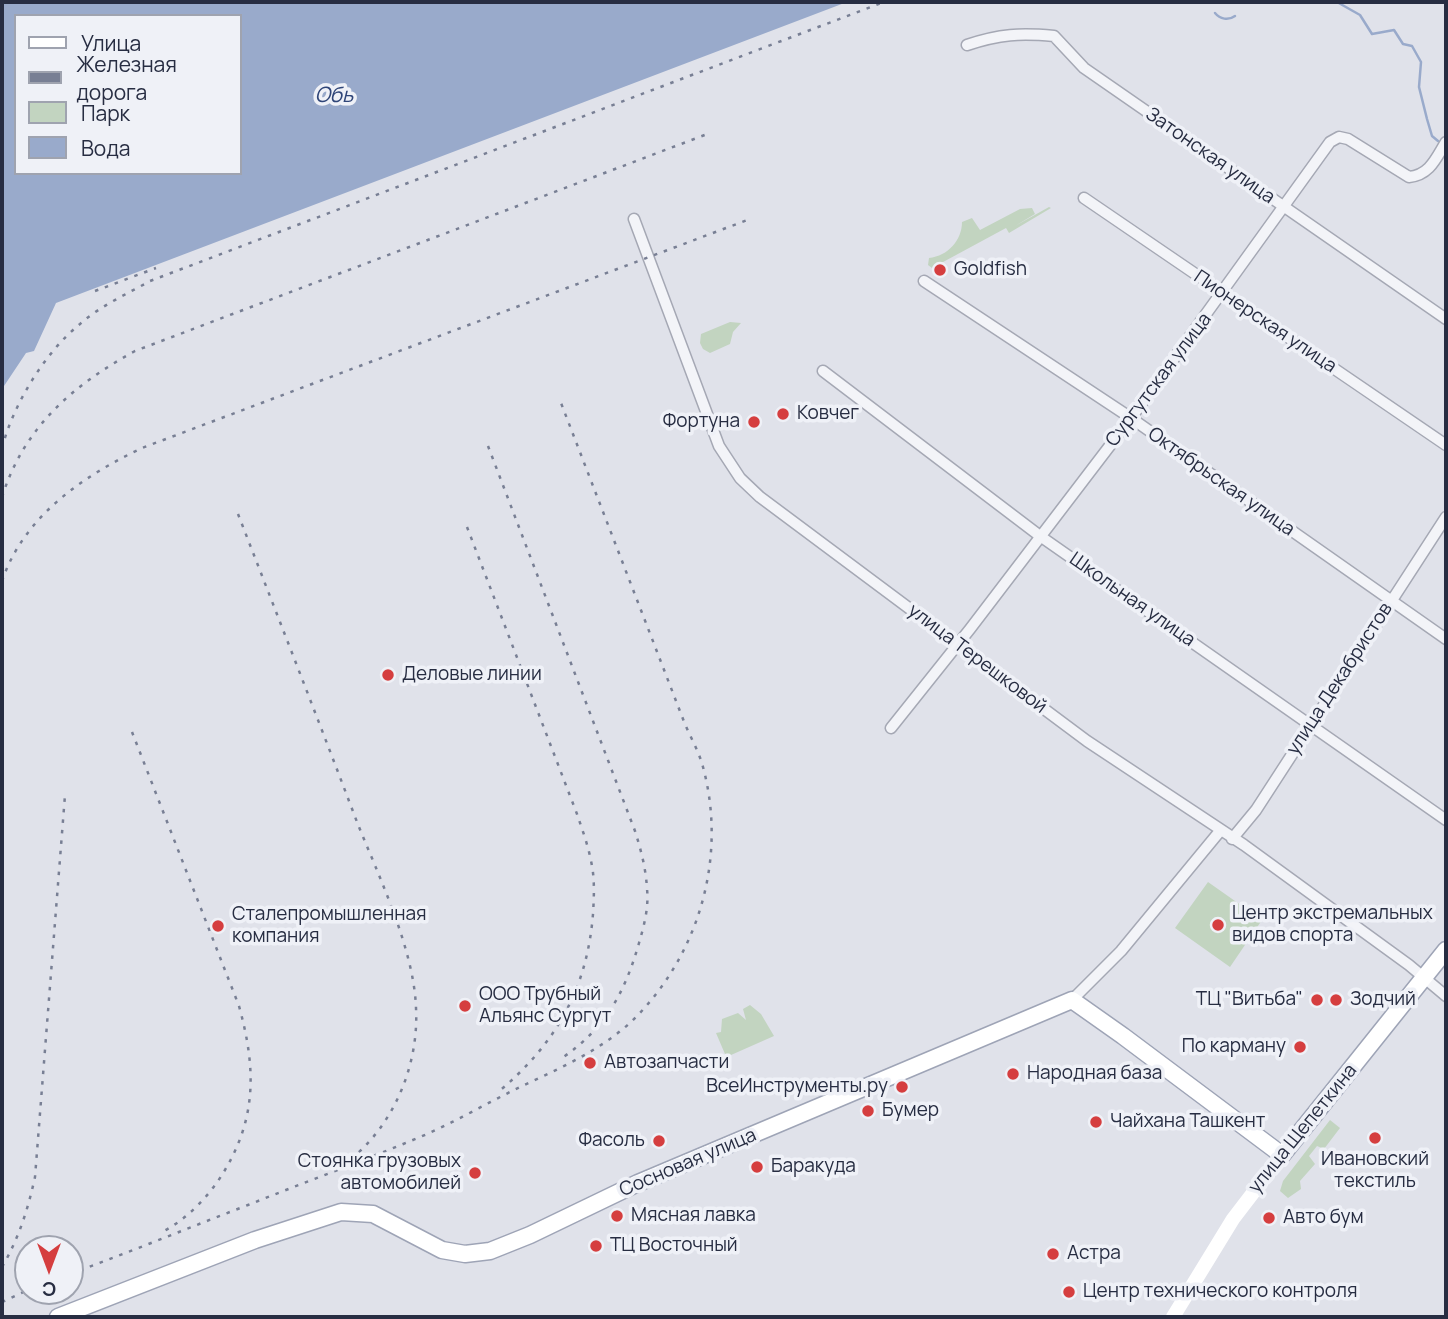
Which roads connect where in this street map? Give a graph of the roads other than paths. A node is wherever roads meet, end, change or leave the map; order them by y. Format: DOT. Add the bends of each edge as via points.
graph roads {
  1 [pos="967,45"];
  2 [pos="1446,142"];
  3 [pos="1084,198"];
  4 [pos="1283,207"];
  5 [pos="634,219"];
  6 [pos="925,281"];
  7 [pos="1223,293"];
  8 [pos="1446,319"];
  9 [pos="823,371"];
  10 [pos="1131,418"];
  11 [pos="1446,445"];
  12 [pos="1446,517"];
  13 [pos="1040,536"];
  14 [pos="1391,601"];
  15 [pos="1446,639"];
  16 [pos="958,645"];
  17 [pos="1309,724"];
  18 [pos="891,728"];
  19 [pos="1446,820"];
  20 [pos="1220,831"];
  21 [pos="1231,839"];
  22 [pos="1446,950"];
  23 [pos="1424,977"];
  24 [pos="1446,996"];
  25 [pos="1072,1000"];
  26 [pos="1282,1155"];
  27 [pos="58,1317"];
  28 [pos="1173,1317"];
  1 -- 4 [label="street, Затонская улица" via="1019,33 1054,36 1084,68"];
  2 -- 4 [label="street, Сургутская улица" via="1430,168 1409,177 1339,137 1324,149"];
  3 -- 7 [label="street, Пионерская улица"];
  4 -- 7 [label="street, Сургутская улица"];
  4 -- 8 [label="street, Затонская улица"];
  5 -- 16 [label="street, улица Терешковой" via="708,419 740,478"];
  6 -- 10 [label="street, Октябрьская улица"];
  7 -- 10 [label="street, Сургутская улица"];
  7 -- 11 [label="street, Пионерская улица"];
  9 -- 13 [label="street, Школьная улица"];
  10 -- 13 [label="street, Сургутская улица"];
  10 -- 14 [label="street, Октябрьская улица"];
  12 -- 14 [label="street, улица Декабристов"];
  13 -- 16 [label="street, Сургутская улица"];
  13 -- 17 [label="street, Школьная улица"];
  14 -- 15 [label="street, Октябрьская улица"];
  14 -- 17 [label="street, улица Декабристов"];
  16 -- 18 [label="street, Сургутская улица"];
  16 -- 20 [label="street, улица Терешковой" via="1087,741"];
  17 -- 19 [label="street, Школьная улица"];
  17 -- 21 [label="street, улица Декабристов" via="1256,810"];
  20 -- 21 [label="street, улица Терешковой"];
  20 -- 25 [label="street" via="1121,951"];
  21 -- 23 [label="street, улица Терешковой"];
  22 -- 23 [label="main road, улица Щепеткина"];
  23 -- 24 [label="street, улица Терешковой"];
  23 -- 26 [label="main road, улица Щепеткина"];
  25 -- 26 [label="main road"];
  25 -- 27 [label="main road, Сосновая улица" via="638,1183 490,1251 442,1250 373,1214 341,1212 255,1240"];
  26 -- 28 [label="main road, улица Щепеткина" via="1233,1219"];
}
